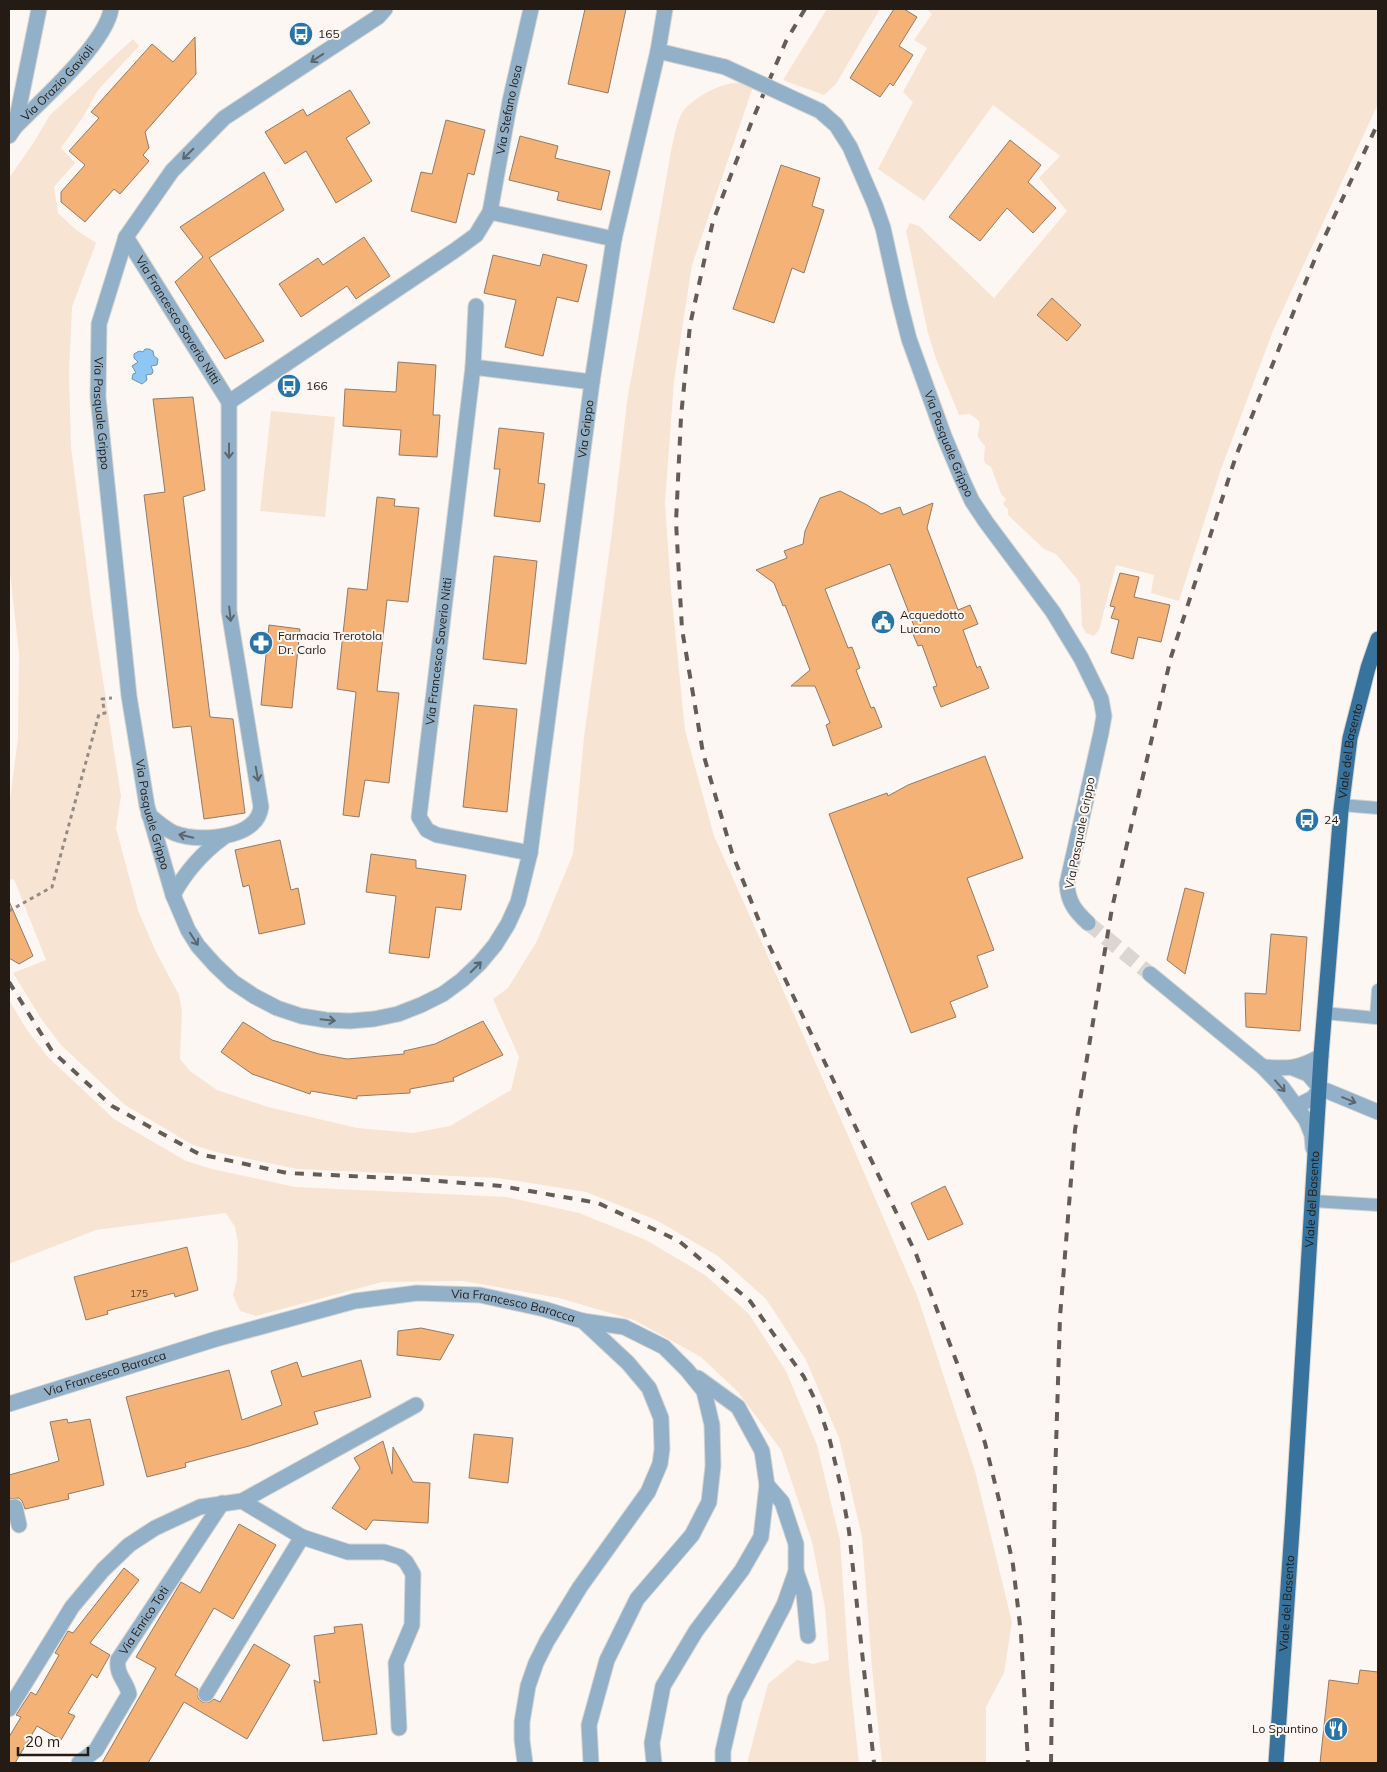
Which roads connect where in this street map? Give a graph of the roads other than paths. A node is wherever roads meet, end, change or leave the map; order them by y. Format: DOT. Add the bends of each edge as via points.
graph roads {
  1 [pos="39,9"];
  2 [pos="111,9"];
  3 [pos="385,9"];
  4 [pos="531,9"];
  5 [pos="665,9"];
  6 [pos="658,51"];
  7 [pos="12,132"];
  8 [pos="490,212"];
  9 [pos="126,237"];
  10 [pos="614,238"];
  11 [pos="476,306"];
  12 [pos="473,367"];
  13 [pos="592,382"];
  14 [pos="228,402"];
  15 [pos="1378,640"];
  16 [pos="1341,805"];
  17 [pos="1378,808"];
  18 [pos="149,815"];
  19 [pos="228,834"];
  20 [pos="530,853"];
  21 [pos="173,895"];
  22 [pos="1088,923"];
  23 [pos="1150,974"];
  24 [pos="1378,990"];
  25 [pos="1324,1013"];
  26 [pos="1377,1018"];
  27 [pos="1321,1056"];
  28 [pos="1263,1067"];
  29 [pos="1293,1068"];
  30 [pos="1320,1088"];
  31 [pos="1297,1106"];
  32 [pos="1378,1112"];
  33 [pos="1315,1160"];
  34 [pos="1313,1201"];
  35 [pos="1378,1205"];
  36 [pos="583,1321"];
  37 [pos="687,1370"];
  38 [pos="9,1404"];
  39 [pos="416,1405"];
  40 [pos="767,1485"];
  41 [pos="242,1501"];
  42 [pos="222,1503"];
  43 [pos="9,1508"];
  44 [pos="19,1525"];
  45 [pos="302,1537"];
  46 [pos="796,1571"];
  47 [pos="808,1636"];
  48 [pos="206,1694"];
  49 [pos="9,1709"];
  50 [pos="399,1728"];
  51 [pos="79,1763"];
  52 [pos="525,1763"];
  53 [pos="591,1763"];
  54 [pos="654,1763"];
  55 [pos="723,1763"];
  56 [pos="1276,1763"];
  1 -- 7 [label="street, Via Orazio Gavioli"];
  2 -- 7 [label="street, Via Orazio Gavioli" via="99,36 80,60"];
  3 -- 9 [label="street, Via Pasquale Grippo, one-way" via="322,55 224,118 172,170"];
  4 -- 8 [label="street, Via Stefano Iosa"];
  5 -- 6 [label="street, Via Grippo"];
  6 -- 10 [label="street, Via Grippo"];
  6 -- 22 [label="street, Via Pasquale Grippo, bridge" via="725,67 820,110 836,125 850,147 883,228 909,339 944,436 972,501 1053,612 1101,698 1102,733 1067,884 1070,901"];
  8 -- 10 [label="street"];
  8 -- 14 [label="street" via="476,235 454,251"];
  9 -- 14 [label="street, Via Francesco Saverio Nitti"];
  9 -- 18 [label="street, Via Pasquale Grippo" via="100,324 98,397 130,696"];
  10 -- 13 [label="street, Via Grippo"];
  11 -- 12 [label="street, Via Francesco Saverio Nitti"];
  12 -- 13 [label="street"];
  12 -- 20 [label="street, Via Francesco Saverio Nitti" via="419,817 427,830 437,836"];
  13 -- 20 [label="street, Via Grippo"];
  14 -- 19 [label="street, one-way" via="229,611 261,807 253,824"];
  15 -- 16 [label="main road, Viale del Basento" via="1350,738"];
  16 -- 17 [label="lane"];
  16 -- 25 [label="main road, Viale del Basento"];
  19 -- 18 [label="street, one-way" via="188,837 161,826"];
  18 -- 21 [label="street, Via Pasquale Grippo"];
  19 -- 21 [label="street" via="188,870"];
  21 -- 20 [label="street, Via Pasquale Grippo, one-way" via="198,946 233,982 254,996 301,1016 350,1021 374,1019 428,1002 462,980 480,963 508,924 518,902"];
  23 -- 28 [label="street"];
  24 -- 26 [label="lane"];
  25 -- 26 [label="lane"];
  25 -- 27 [label="main road, Viale del Basento"];
  27 -- 29 [label="street"];
  27 -- 30 [label="main road, Viale del Basento"];
  28 -- 29 [label="street"];
  28 -- 31 [label="street, one-way"];
  29 -- 30 [label="street" via="1308,1074"];
  30 -- 31 [label="street" via="1313,1098"];
  30 -- 32 [label="street, one-way"];
  30 -- 33 [label="main road, Viale del Basento"];
  31 -- 33 [label="street" via="1312,1135"];
  33 -- 34 [label="main road, Viale del Basento"];
  34 -- 35 [label="lane"];
  34 -- 56 [label="main road, Viale del Basento"];
  36 -- 37 [label="street" via="624,1327 664,1347"];
  36 -- 38 [label="street, Via Francesco Baracca" via="480,1295 417,1293 355,1301 216,1339"];
  36 -- 52 [label="street, Via Francesco Baracca" via="628,1363 649,1388 661,1418 662,1449 660,1464 648,1492 580,1587 536,1663 523,1713"];
  37 -- 40 [label="street" via="738,1406 762,1451"];
  37 -- 53 [label="street" via="704,1391 712,1425 709,1502 692,1535 637,1599 607,1660 590,1724"];
  39 -- 41 [label="street"];
  40 -- 46 [label="street" via="782,1502 796,1544"];
  40 -- 54 [label="street" via="761,1538 742,1570 696,1631 663,1686 652,1743"];
  41 -- 42 [label="street"];
  41 -- 45 [label="street"];
  42 -- 49 [label="street" via="200,1507 155,1528 129,1545 103,1570 72,1607"];
  42 -- 51 [label="street, Via Enrico Toti" via="118,1660 117,1668 130,1694 96,1750"];
  43 -- 44 [label="street" via="15,1507"];
  45 -- 48 [label="street"];
  45 -- 50 [label="street" via="348,1552 393,1554 411,1568 412,1625 396,1663"];
  46 -- 47 [label="street" via="804,1594"];
  46 -- 55 [label="street" via="784,1605 735,1699"];
}
